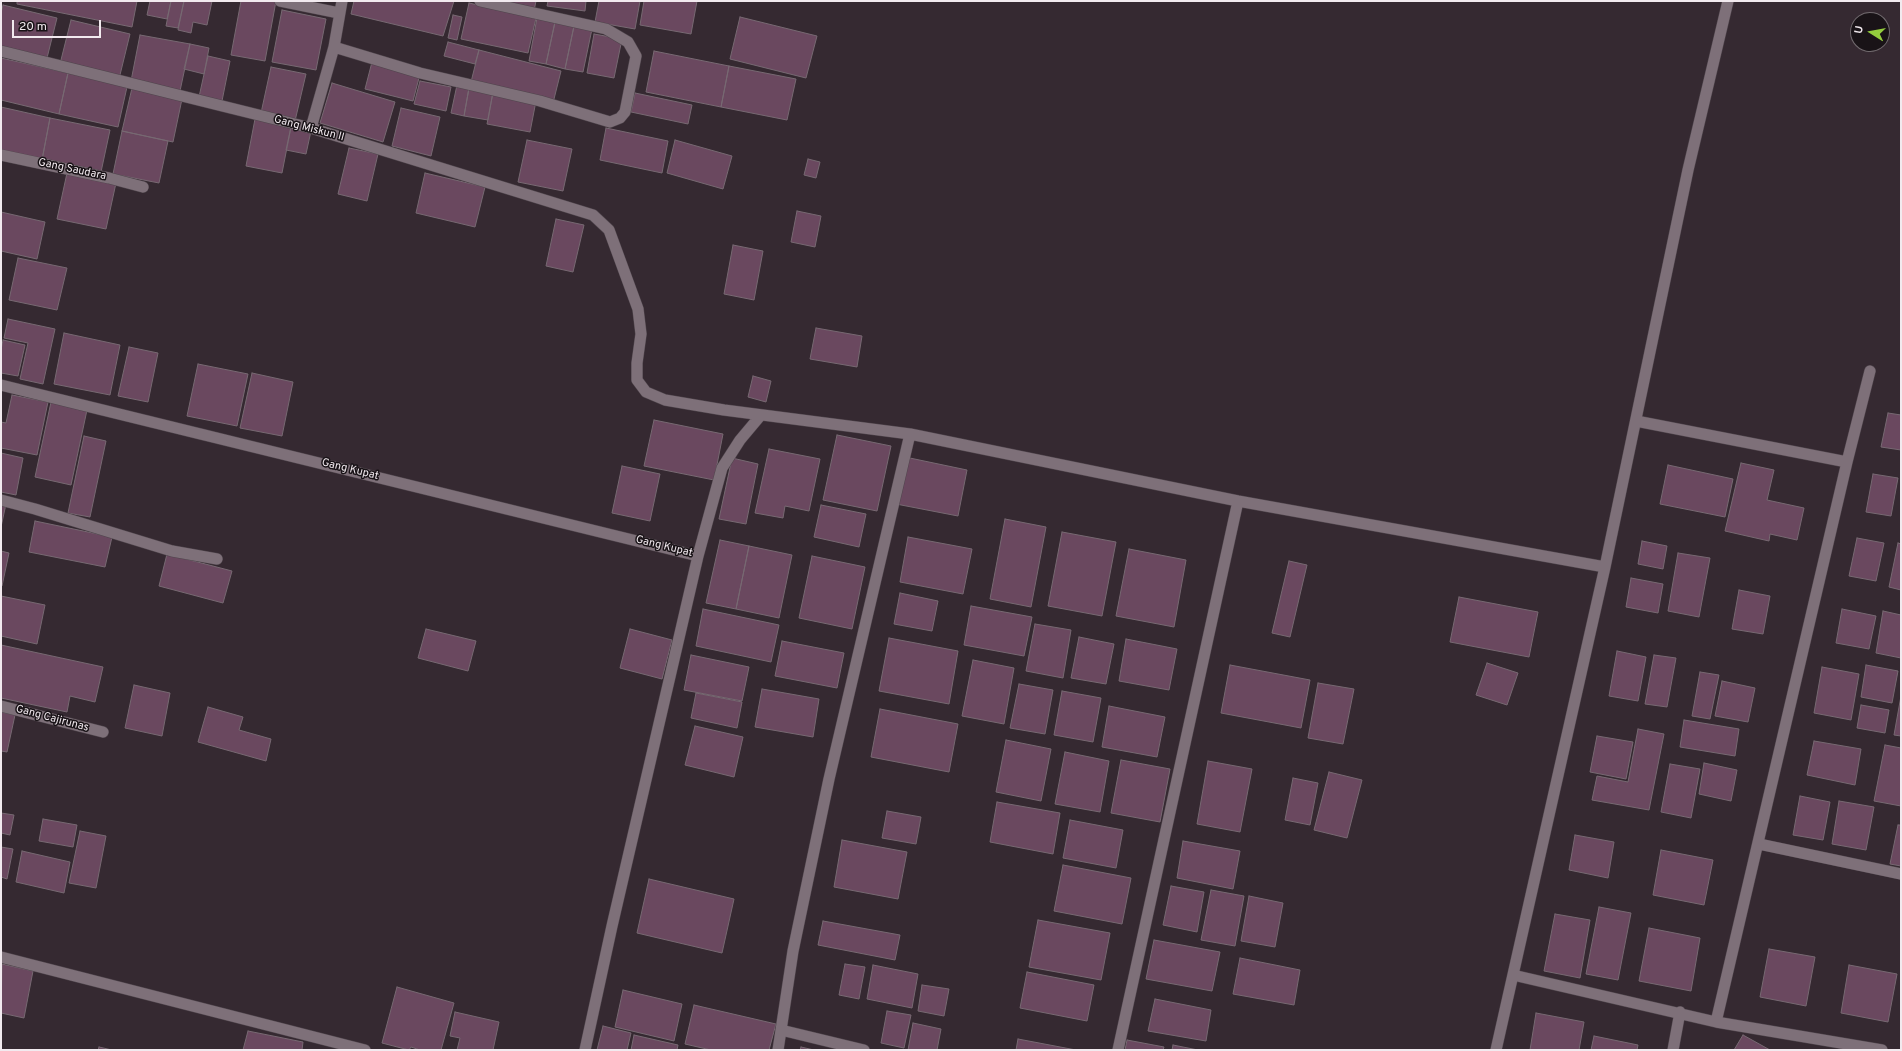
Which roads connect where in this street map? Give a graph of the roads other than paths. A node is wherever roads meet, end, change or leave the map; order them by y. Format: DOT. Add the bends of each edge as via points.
graph roads {
  1 [pos="280,1"];
  2 [pos="342,1"];
  3 [pos="480,1"];
  4 [pos="1728,1"];
  5 [pos="340,13"];
  6 [pos="334,47"];
  7 [pos="1,52"];
  8 [pos="311,128"];
  9 [pos="1,155"];
  10 [pos="143,187"];
  11 [pos="1870,371"];
  12 [pos="1,385"];
  13 [pos="761,415"];
  14 [pos="1636,421"];
  15 [pos="910,434"];
  16 [pos="1847,462"];
  17 [pos="1,500"];
  18 [pos="1238,501"];
  19 [pos="698,556"];
  20 [pos="217,559"];
  21 [pos="1605,567"];
  22 [pos="1,706"];
  23 [pos="103,732"];
  24 [pos="1759,844"];
  25 [pos="1901,874"];
  26 [pos="1,957"];
  27 [pos="1513,975"];
  28 [pos="1680,1012"];
  29 [pos="1716,1022"];
  30 [pos="781,1030"];
  31 [pos="365,1050"];
  32 [pos="585,1050"];
  33 [pos="778,1050"];
  34 [pos="864,1050"];
  35 [pos="1118,1050"];
  36 [pos="1496,1050"];
  37 [pos="1672,1050"];
  38 [pos="1882,1050"];
  1 -- 5 [label="street"];
  2 -- 5 [label="street"];
  3 -- 6 [label="street" via="606,29 628,42 636,56 625,112 620,118 610,122 540,101 420,73"];
  4 -- 14 [label="street" via="1688,170"];
  5 -- 6 [label="street"];
  6 -- 8 [label="street"];
  7 -- 8 [label="street, Gang Miskun II"];
  8 -- 13 [label="street, Gang Miskun II" via="592,215 609,230 638,309 641,334 637,380 646,392 666,400"];
  9 -- 10 [label="street, Gang Saudara"];
  11 -- 16 [label="street"];
  12 -- 19 [label="street, Gang Kupat"];
  13 -- 15 [label="street"];
  13 -- 19 [label="street" via="740,440 722,468"];
  14 -- 16 [label="street"];
  14 -- 21 [label="street"];
  15 -- 18 [label="street"];
  15 -- 30 [label="street" via="829,779 793,951"];
  16 -- 24 [label="street"];
  17 -- 20 [label="street" via="172,551"];
  18 -- 21 [label="street"];
  18 -- 35 [label="street"];
  19 -- 32 [label="street"];
  21 -- 27 [label="street"];
  22 -- 23 [label="street, Gang Cajirunas"];
  24 -- 25 [label="street"];
  24 -- 29 [label="street"];
  26 -- 31 [label="street"];
  27 -- 28 [label="street"];
  27 -- 36 [label="street"];
  28 -- 29 [label="street"];
  28 -- 37 [label="street"];
  29 -- 38 [label="street"];
  30 -- 33 [label="street"];
  30 -- 34 [label="street"];
}
